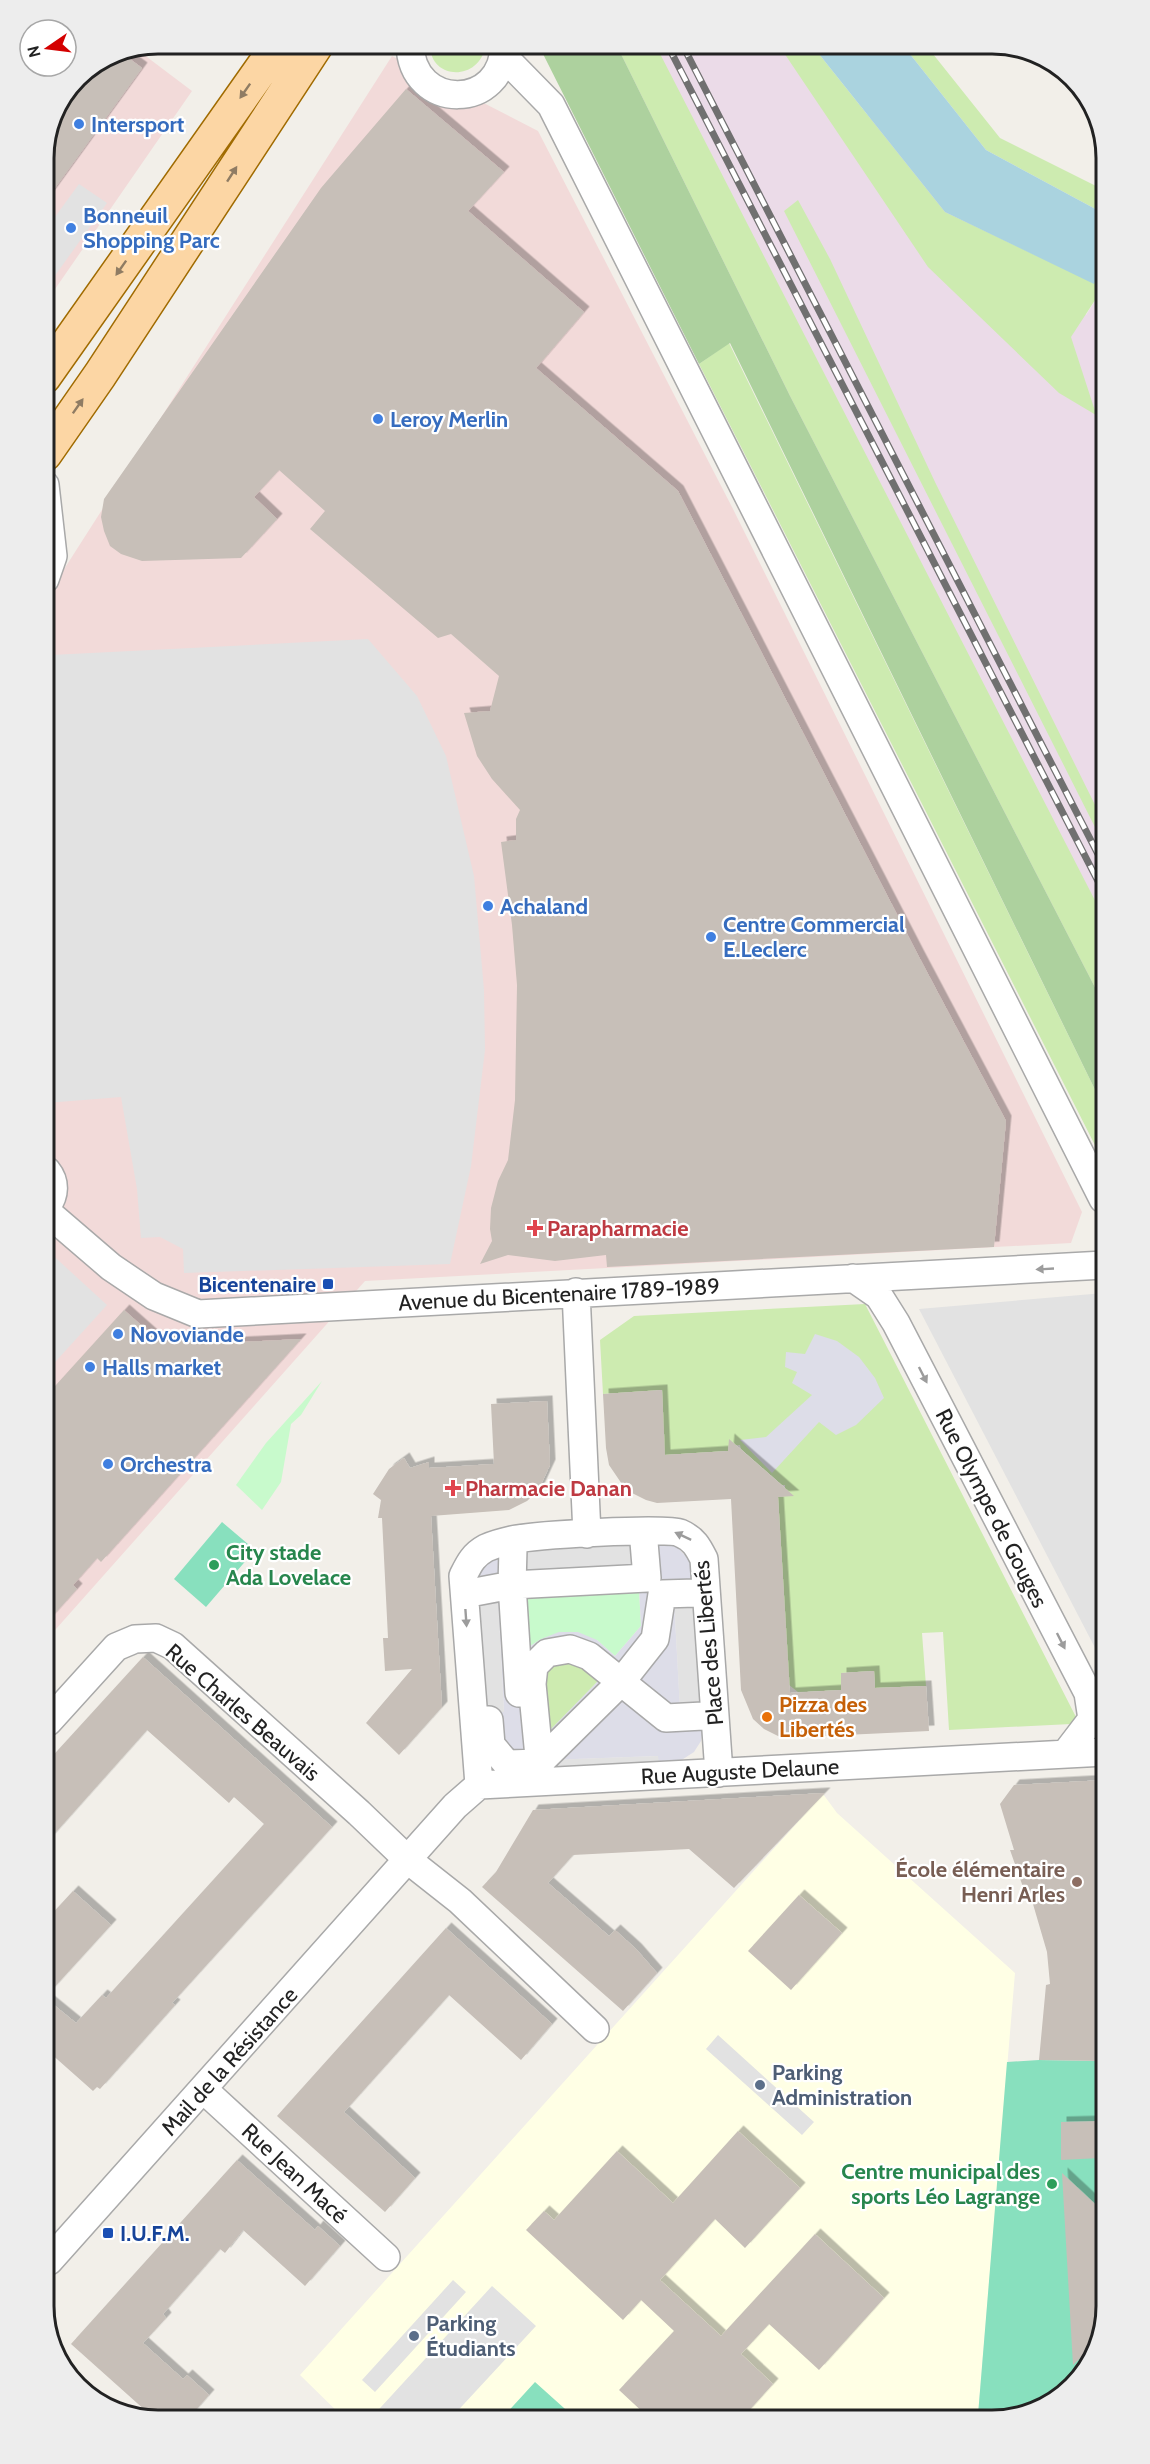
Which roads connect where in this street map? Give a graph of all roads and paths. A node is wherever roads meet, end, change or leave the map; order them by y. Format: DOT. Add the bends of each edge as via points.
graph roads {
  1 [pos="272,54"];
  2 [pos="311,54"];
  3 [pos="410,54"];
  4 [pos="503,54"];
  5 [pos="507,54"];
  6 [pos="54,363"];
  7 [pos="54,441"];
  8 [pos="1096,1185"];
  9 [pos="54,1218"];
  10 [pos="1096,1265"];
  11 [pos="940,1274"];
  12 [pos="853,1278"];
  13 [pos="576,1292"];
  14 [pos="896,1323"];
  15 [pos="587,1534"];
  16 [pos="644,1542"];
  17 [pos="513,1549"];
  18 [pos="512,1585"];
  19 [pos="654,1586"];
  20 [pos="475,1592"];
  21 [pos="696,1593"];
  22 [pos="621,1682"];
  23 [pos="1096,1701"];
  24 [pos="54,1715"];
  25 [pos="703,1716"];
  26 [pos="500,1720"];
  27 [pos="1096,1752"];
  28 [pos="1066,1753"];
  29 [pos="534,1765"];
  30 [pos="719,1773"];
  31 [pos="479,1785"];
  32 [pos="408,1860"];
  33 [pos="595,2029"];
  34 [pos="204,2090"];
  35 [pos="386,2257"];
  36 [pos="54,2258"];
  1 -- 6 [label="main road, one-way"];
  7 -- 2 [label="main road, one-way"];
  3 -- 4 [label="street" via="418,75 431,88 448,95 467,94 484,87 497,74"];
  5 -- 8 [label="street" via="551,105"];
  9 -- 13 [label="street, Avenue du Bicentenaire 1789-1989" via="111,1267 154,1296 198,1314"];
  10 -- 11 [label="street, Avenue du Bicentenaire 1789-1989, one-way"];
  11 -- 12 [label="street, Avenue du Bicentenaire 1789-1989"];
  11 -- 14 [label="street" via="919,1282 903,1296"];
  12 -- 13 [label="street, Avenue du Bicentenaire 1789-1989"];
  12 -- 14 [label="street, Rue Olympe de Gouges" via="879,1296"];
  13 -- 15 [label="street"];
  14 -- 23 [label="street, Rue Olympe de Gouges, one-way"];
  30 -- 15 [label="street, Place des Libertés, one-way" via="704,1559 697,1543 666,1530"];
  15 -- 31 [label="street, Place des Libertés, one-way" via="512,1540 472,1557 464,1576"];
  16 -- 19 [label="street"];
  17 -- 18 [label="street"];
  18 -- 19 [label="street"];
  18 -- 20 [label="street"];
  18 -- 26 [label="street"];
  19 -- 21 [label="street"];
  19 -- 22 [label="street" via="655,1639"];
  22 -- 25 [label="street" via="666,1718"];
  22 -- 29 [label="street"];
  22 -- 29 [label="street" via="588,1656 570,1649 547,1653 534,1666"];
  23 -- 28 [label="street, Rue Olympe de Gouges" via="1092,1719"];
  24 -- 32 [label="street, Rue Charles Beauvais" via="116,1647 135,1639 156,1638 173,1646"];
  26 -- 29 [label="street"];
  26 -- 29 [label="street" via="489,1720 491,1745 507,1764"];
  27 -- 28 [label="street, Rue Auguste Delaune"];
  28 -- 30 [label="street, Rue Auguste Delaune"];
  30 -- 31 [label="street, Rue Auguste Delaune"];
  31 -- 32 [label="street"];
  32 -- 33 [label="street, Rue Charles Beauvais" via="460,1901"];
  32 -- 34 [label="street, Mail de la Résistance"];
  34 -- 35 [label="street, Rue Jean Macé"];
  34 -- 36 [label="street, Mail de la Résistance"];
}
